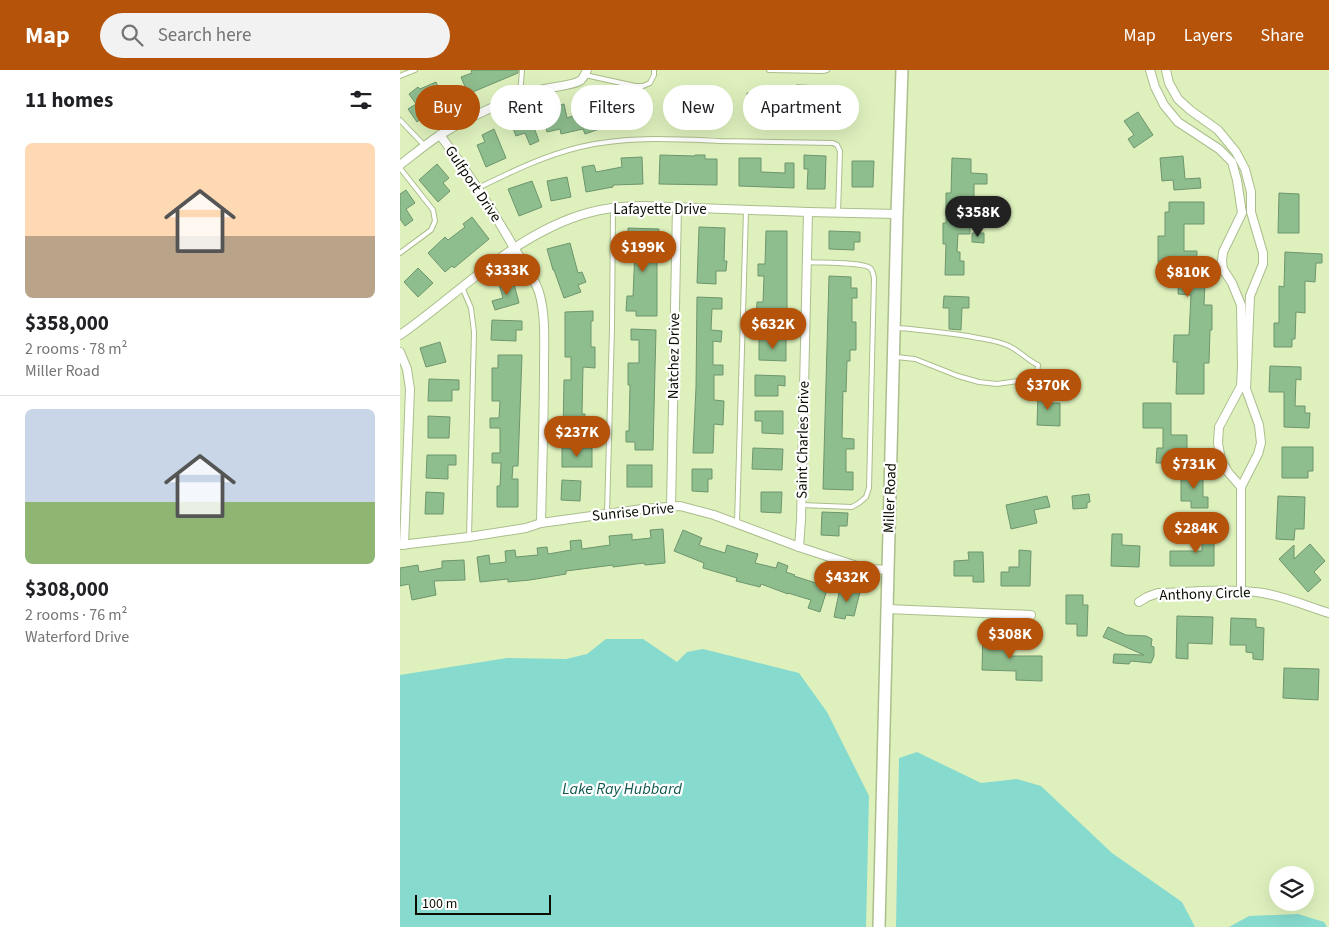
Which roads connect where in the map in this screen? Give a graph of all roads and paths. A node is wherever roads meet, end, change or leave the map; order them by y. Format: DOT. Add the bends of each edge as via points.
graph roads {
  1 [pos="415,70"];
  2 [pos="522,70"];
  3 [pos="654,70"];
  4 [pos="769,70"];
  5 [pos="827,70"];
  6 [pos="902,70"];
  7 [pos="1150,70"];
  8 [pos="1166,70"];
  9 [pos="586,72"];
  10 [pos="400,76"];
  11 [pos="521,85"];
  12 [pos="561,86"];
  13 [pos="490,110"];
  14 [pos="400,120"];
  15 [pos="440,135"];
  16 [pos="425,146"];
  17 [pos="1232,148"];
  18 [pos="1224,154"];
  19 [pos="400,167"];
  20 [pos="478,188"];
  21 [pos="677,207"];
  22 [pos="613,208"];
  23 [pos="746,210"];
  24 [pos="808,212"];
  25 [pos="838,213"];
  26 [pos="897,214"];
  27 [pos="515,248"];
  28 [pos="400,253"];
  29 [pos="807,262"];
  30 [pos="462,287"];
  31 [pos="894,328"];
  32 [pos="400,335"];
  33 [pos="1245,340"];
  34 [pos="400,352"];
  35 [pos="894,357"];
  36 [pos="1241,487"];
  37 [pos="801,505"];
  38 [pos="671,506"];
  39 [pos="606,514"];
  40 [pos="541,523"];
  41 [pos="737,523"];
  42 [pos="469,537"];
  43 [pos="402,545"];
  44 [pos="799,547"];
  45 [pos="888,570"];
  46 [pos="1241,591"];
  47 [pos="1139,602"];
  48 [pos="887,609"];
  49 [pos="1329,614"];
  50 [pos="1031,615"];
  51 [pos="879,927"];
  1 -- 10 [label="lane"];
  2 -- 11 [label="lane"];
  3 -- 9 [label="lane" via="650,83 643,86"];
  4 -- 5 [label="lane"];
  6 -- 26 [label="main road, Miller Road"];
  7 -- 18 [label="street" via="1164,105 1178,122"];
  8 -- 17 [label="street" via="1178,99 1218,130"];
  9 -- 12 [label="street" via="580,81"];
  13 -- 15 [label="street"];
  14 -- 16 [label="lane"];
  15 -- 16 [label="street"];
  15 -- 20 [label="street, Gulfport Drive"];
  16 -- 19 [label="street"];
  17 -- 18 [label="street"];
  17 -- 33 [label="street" via="1245,168 1251,192 1251,212 1263,253 1263,264 1250,296"];
  18 -- 33 [label="street" via="1232,162 1242,213 1223,252 1223,269 1241,305"];
  19 -- 28 [label="lane" via="434,210 435,222 432,230"];
  20 -- 25 [label="lane" via="542,158 617,140 833,142 840,151"];
  20 -- 27 [label="street, Gulfport Drive"];
  21 -- 22 [label="street, Lafayette Drive"];
  21 -- 23 [label="street, Lafayette Drive"];
  21 -- 38 [label="street, Natchez Drive"];
  22 -- 27 [label="street, Lafayette Drive" via="560,223"];
  22 -- 39 [label="lane"];
  23 -- 24 [label="street, Lafayette Drive"];
  23 -- 41 [label="lane"];
  24 -- 25 [label="street, Lafayette Drive"];
  24 -- 29 [label="street, Saint Charles Drive"];
  25 -- 26 [label="street, Lafayette Drive"];
  26 -- 31 [label="main road, Miller Road"];
  27 -- 30 [label="street, Lafayette Drive"];
  27 -- 40 [label="street, Gulfport Drive" via="529,270 543,310"];
  29 -- 37 [label="street, Saint Charles Drive"];
  29 -- 37 [label="lane" via="859,264 872,270 873,353 869,488 866,497 852,507"];
  30 -- 32 [label="street, Lafayette Drive"];
  30 -- 42 [label="lane" via="471,308 474,332"];
  31 -- 35 [label="main road, Miller Road"];
  31 -- 35 [label="lane" via="991,340 1008,346 1038,365 1037,373 1031,377 997,384 979,382 915,360"];
  33 -- 36 [label="street" via="1246,389 1259,425 1261,442"];
  33 -- 36 [label="street" via="1241,386 1219,427 1218,443 1221,460"];
  34 -- 43 [label="street" via="410,389"];
  35 -- 45 [label="main road, Miller Road"];
  36 -- 46 [label="street"];
  37 -- 44 [label="street, Saint Charles Drive"];
  38 -- 39 [label="street, Sunrise Drive"];
  38 -- 41 [label="street, Sunrise Drive" via="696,509"];
  39 -- 40 [label="street, Sunrise Drive"];
  40 -- 42 [label="street, Sunrise Drive"];
  41 -- 44 [label="street, Sunrise Drive"];
  42 -- 43 [label="street, Sunrise Drive"];
  44 -- 45 [label="street, Sunrise Drive" via="860,568"];
  45 -- 48 [label="main road, Miller Road"];
  46 -- 47 [label="street, Anthony Circle" via="1158,593"];
  46 -- 49 [label="street, Anthony Circle" via="1264,593"];
  48 -- 50 [label="street"];
  48 -- 51 [label="main road, Miller Road"];
}
